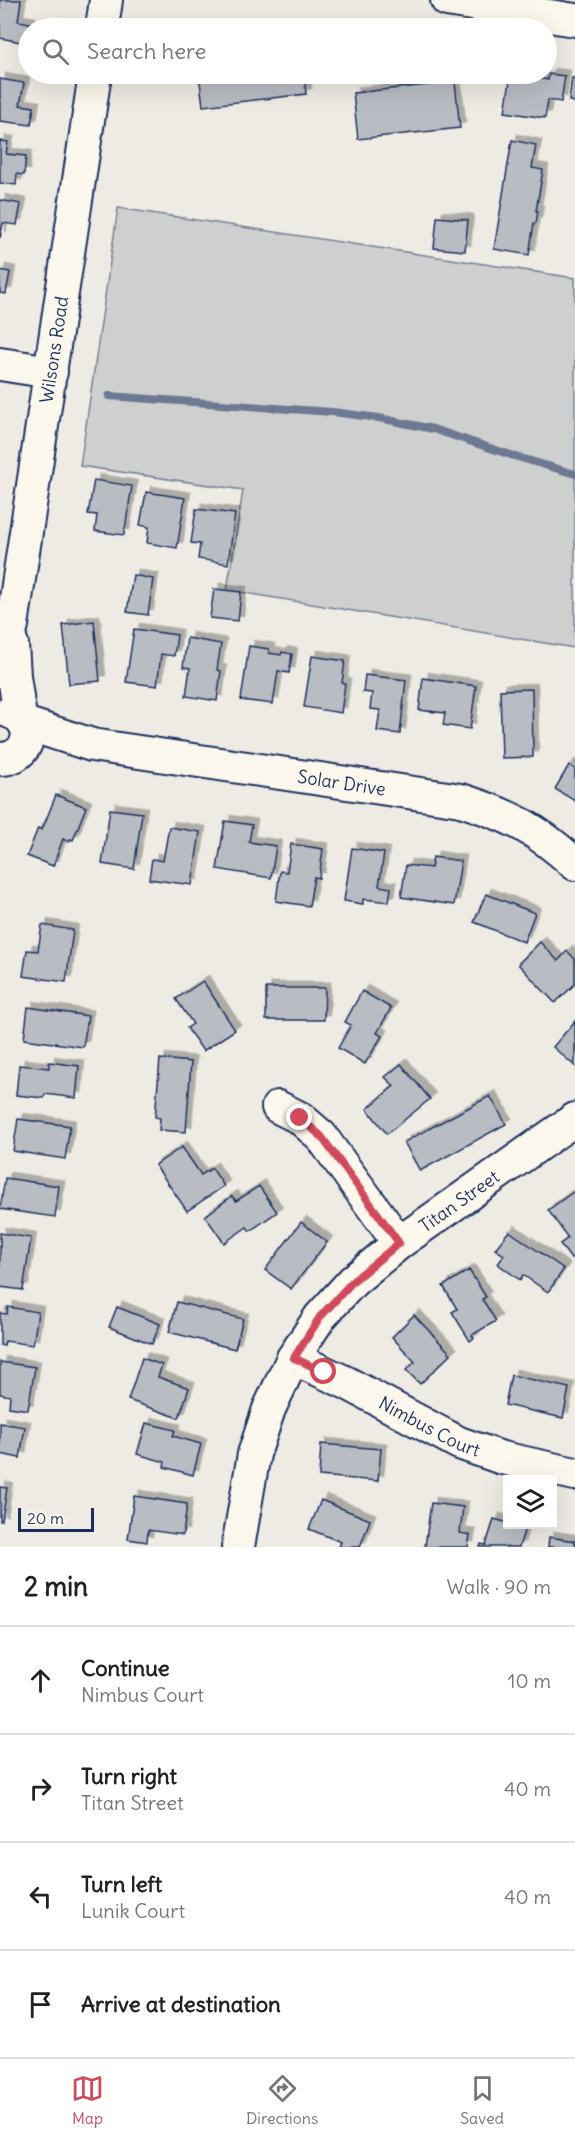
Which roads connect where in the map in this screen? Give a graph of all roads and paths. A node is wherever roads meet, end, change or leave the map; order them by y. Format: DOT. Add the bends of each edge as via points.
graph roads {
  1 [pos="106,0"];
  2 [pos="447,0"];
  3 [pos="103,18"];
  4 [pos="575,20"];
  5 [pos="94,84"];
  6 [pos="0,364"];
  7 [pos="51,372"];
  8 [pos="12,625"];
  9 [pos="0,671"];
  10 [pos="11,743"];
  11 [pos="575,864"];
  12 [pos="278,1107"];
  13 [pos="575,1119"];
  14 [pos="399,1243"];
  15 [pos="294,1358"];
  16 [pos="575,1473"];
  17 [pos="238,1547"];
  1 -- 3 [label="street"];
  2 -- 4 [label="street"];
  5 -- 7 [label="street, Wilsons Road"];
  6 -- 7 [label="street"];
  7 -- 8 [label="street, Wilsons Road"];
  8 -- 9 [label="street, Wilsons Road"];
  8 -- 10 [label="street, Wilsons Road"];
  10 -- 11 [label="street, Solar Drive" via="93,745 461,800 519,821"];
  12 -- 14 [label="street" via="300,1118 321,1136"];
  13 -- 14 [label="street, Titan Street"];
  14 -- 15 [label="street, Titan Street" via="336,1299"];
  15 -- 16 [label="street, Nimbus Court" via="459,1443 502,1458"];
  15 -- 17 [label="street, Titan Street" via="269,1409 254,1454"];
}
